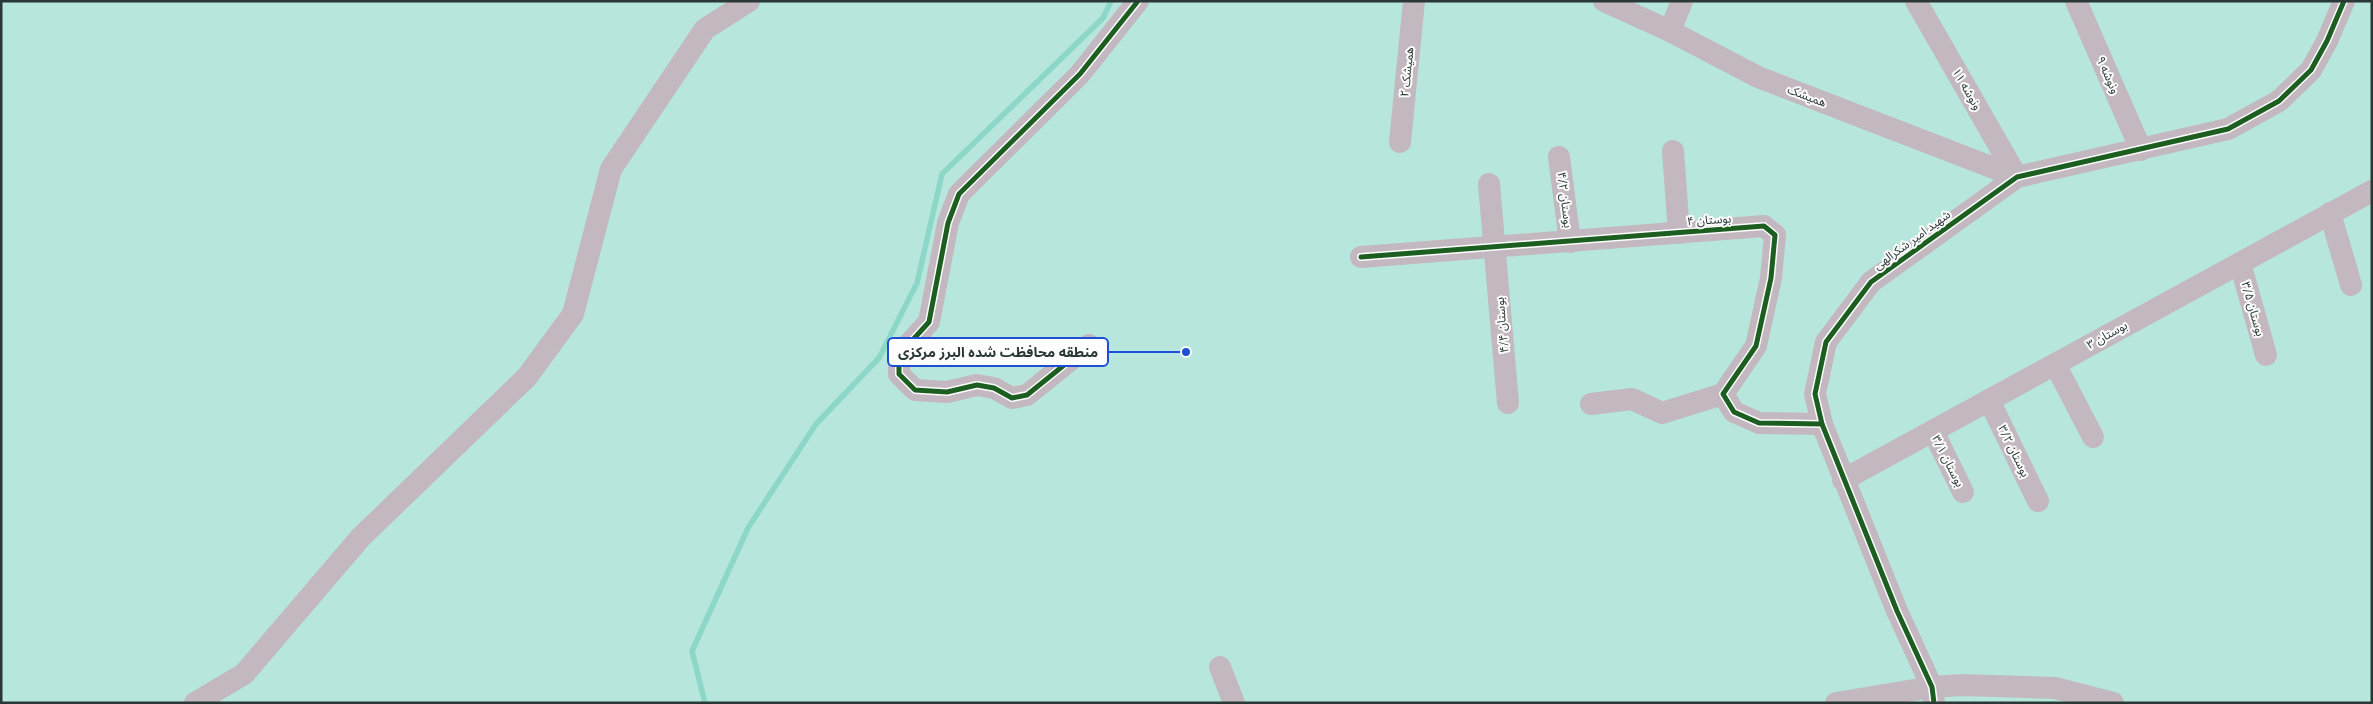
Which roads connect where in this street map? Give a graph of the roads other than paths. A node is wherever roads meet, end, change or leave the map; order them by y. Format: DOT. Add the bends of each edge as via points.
graph roads {
  1 [pos="749,1"];
  2 [pos="1138,1"];
  3 [pos="1414,1"];
  4 [pos="1604,1"];
  5 [pos="1682,1"];
  6 [pos="1916,1"];
  7 [pos="2076,1"];
  8 [pos="2344,1"];
  9 [pos="1670,31"];
  10 [pos="1400,142"];
  11 [pos="2141,150"];
  12 [pos="1673,151"];
  13 [pos="1559,157"];
  14 [pos="2018,177"];
  15 [pos="1490,184"];
  16 [pos="2372,191"];
  17 [pos="2330,214"];
  18 [pos="1678,233"];
  19 [pos="1570,242"];
  20 [pos="1496,248"];
  21 [pos="1361,257"];
  22 [pos="2240,262"];
  23 [pos="2351,285"];
  24 [pos="1089,345"];
  25 [pos="2266,355"];
  26 [pos="2055,364"];
  27 [pos="1723,394"];
  28 [pos="1989,400"];
  29 [pos="1508,403"];
  30 [pos="1591,404"];
  31 [pos="1822,424"];
  32 [pos="1933,431"];
  33 [pos="2093,438"];
  34 [pos="1843,480"];
  35 [pos="1963,492"];
  36 [pos="2038,501"];
  37 [pos="1220,667"];
  38 [pos="1933,695"];
  39 [pos="195,703"];
  40 [pos="1234,703"];
  41 [pos="1836,703"];
  42 [pos="2113,703"];
  1 -- 39 [label="street" via="705,29 611,169 573,314 527,378 361,537 244,674"];
  2 -- 24 [label="street" via="1080,74 958,194 948,223 929,322 899,355 899,374 914,390 946,392 977,385 994,388 1012,398 1027,395"];
  3 -- 10 [label="street, همیشک ۲"];
  4 -- 9 [label="street, همیشک"];
  5 -- 9 [label="street"];
  6 -- 14 [label="street, ونوشه ۱۱"];
  7 -- 11 [label="street, ونوشه ۹"];
  8 -- 11 [label="street, شهید امیر شکرالهی" via="2311,70 2279,101 2228,129"];
  9 -- 14 [label="street, همیشک" via="1758,77"];
  11 -- 14 [label="street, شهید امیر شکرالهی"];
  12 -- 18 [label="street"];
  13 -- 19 [label="street, بوستان ۴/۲"];
  14 -- 31 [label="street, شهید امیر شکرالهی" via="1871,282 1826,342 1815,394"];
  15 -- 20 [label="street, بوستان ۴/۴"];
  16 -- 17 [label="street, بوستان ۳"];
  17 -- 22 [label="street, بوستان ۳"];
  17 -- 23 [label="street"];
  18 -- 19 [label="street, بوستان ۴"];
  18 -- 27 [label="street, بوستان ۴" via="1764,226 1775,235 1771,278 1756,346"];
  19 -- 20 [label="street, بوستان ۴"];
  20 -- 21 [label="street, بوستان ۴"];
  20 -- 29 [label="street, بوستان ۴/۴"];
  22 -- 25 [label="street, بوستان ۳/۵"];
  22 -- 26 [label="street, بوستان ۳"];
  26 -- 28 [label="street, بوستان ۳"];
  26 -- 33 [label="street"];
  27 -- 30 [label="street" via="1662,413 1632,399"];
  27 -- 31 [label="street" via="1734,412 1759,423"];
  28 -- 32 [label="street, بوستان ۳"];
  28 -- 36 [label="street, بوستان ۳/۲"];
  31 -- 34 [label="street, شهید امیر شکرالهی"];
  32 -- 34 [label="street, بوستان ۳"];
  32 -- 35 [label="street, بوستان ۳/۱"];
  34 -- 38 [label="street, شهید امیر شکرالهی"];
  37 -- 40 [label="street"];
  38 -- 41 [label="street"];
  38 -- 42 [label="street" via="1962,685 2054,688"];
}
